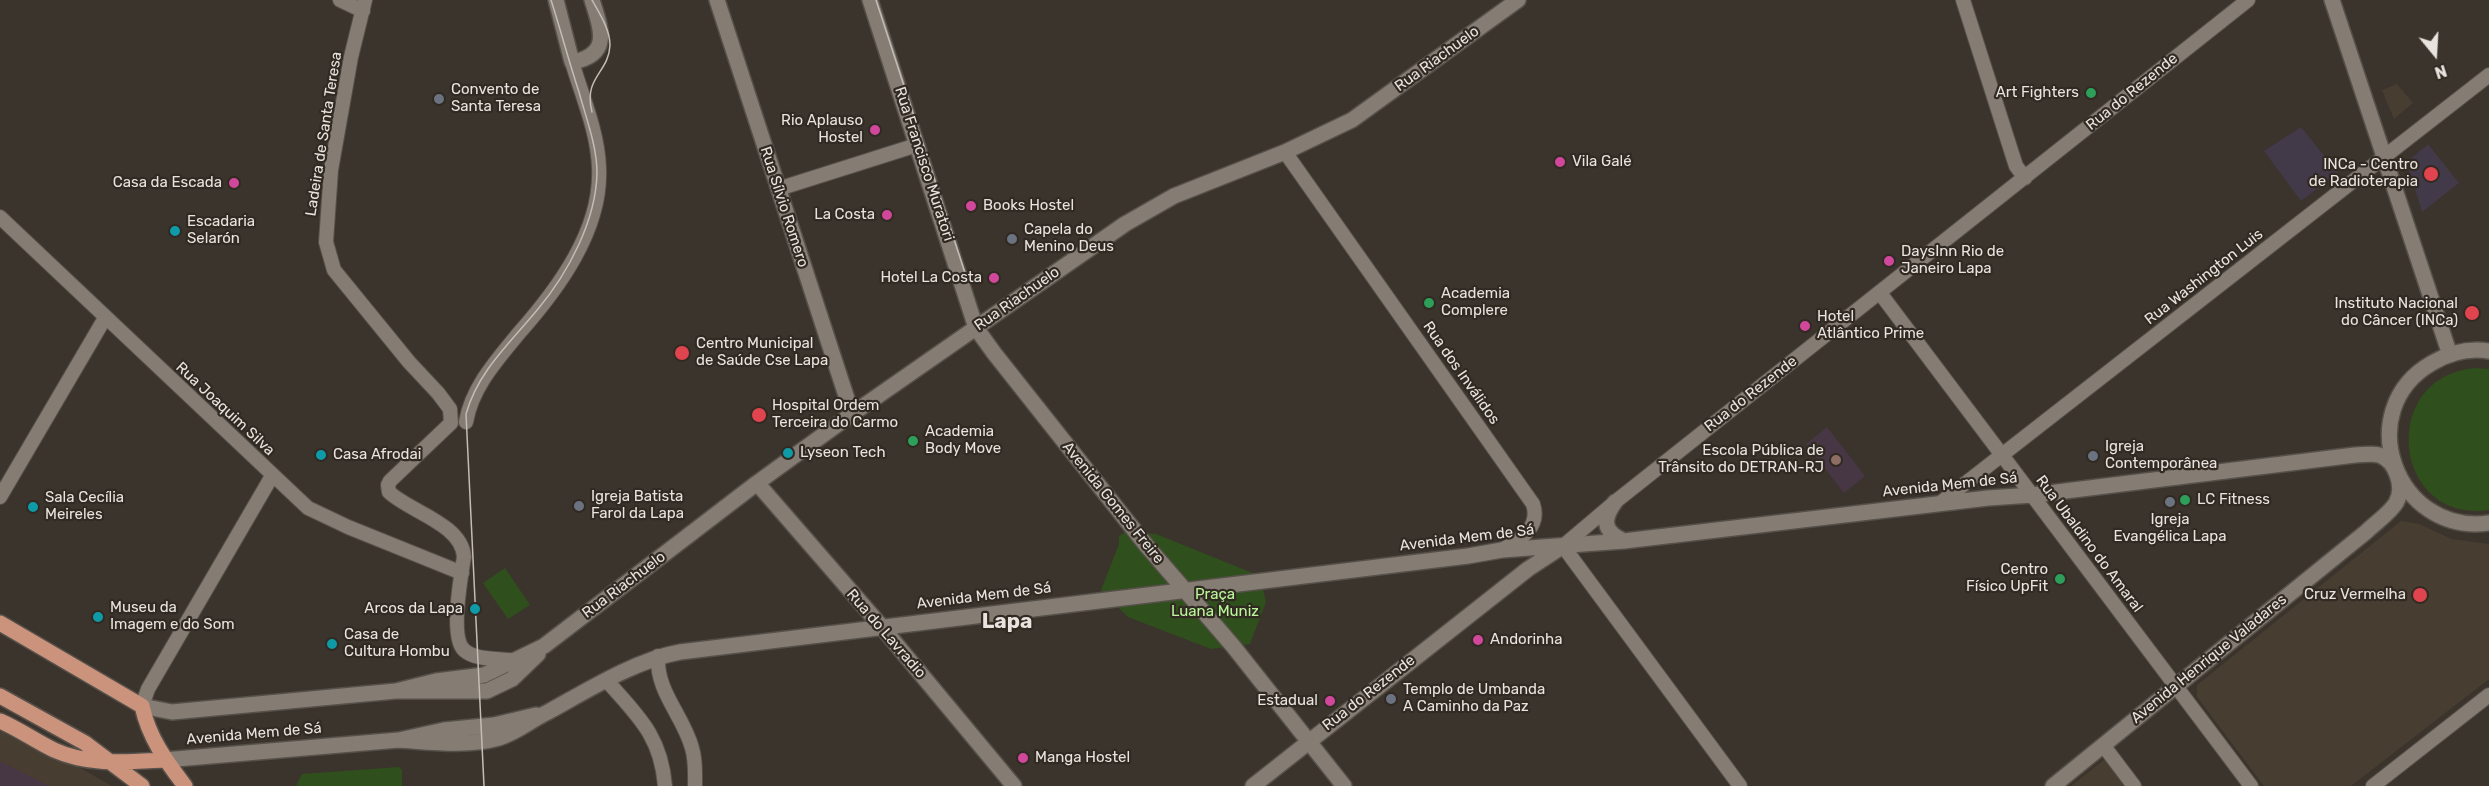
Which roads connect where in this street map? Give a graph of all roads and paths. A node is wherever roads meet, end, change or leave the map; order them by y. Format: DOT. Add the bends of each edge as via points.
graph roads {
  1 [pos="340,0"];
  2 [pos="556,0"];
  3 [pos="592,0"];
  4 [pos="717,0"];
  5 [pos="870,0"];
  6 [pos="1518,0"];
  7 [pos="1963,0"];
  8 [pos="2248,0"];
  9 [pos="2332,0"];
  10 [pos="364,5"];
  11 [pos="572,62"];
  12 [pos="2489,75"];
  13 [pos="917,145"];
  14 [pos="1285,152"];
  15 [pos="2384,156"];
  16 [pos="2025,178"];
  17 [pos="778,189"];
  18 [pos="0,217"];
  19 [pos="1880,293"];
  20 [pos="105,318"];
  21 [pos="976,327"];
  22 [pos="2489,351"];
  23 [pos="2450,355"];
  24 [pos="852,414"];
  25 [pos="466,422"];
  26 [pos="2003,455"];
  27 [pos="2397,475"];
  28 [pos="272,476"];
  29 [pos="758,483"];
  30 [pos="2033,495"];
  31 [pos="0,497"];
  32 [pos="1615,502"];
  33 [pos="1939,504"];
  34 [pos="2489,523"];
  35 [pos="1624,541"];
  36 [pos="1563,546"];
  37 [pos="1502,550"];
  38 [pos="462,573"];
  39 [pos="1185,590"];
  40 [pos="0,623"];
  41 [pos="881,626"];
  42 [pos="658,656"];
  43 [pos="520,664"];
  44 [pos="608,681"];
  45 [pos="2176,686"];
  46 [pos="2489,695"];
  47 [pos="0,696"];
  48 [pos="142,706"];
  49 [pos="0,721"];
  50 [pos="1308,741"];
  51 [pos="2103,745"];
  52 [pos="164,759"];
  53 [pos="112,763"];
  54 [pos="142,786"];
  55 [pos="186,786"];
  56 [pos="665,786"];
  57 [pos="695,786"];
  58 [pos="1014,786"];
  59 [pos="1253,786"];
  60 [pos="1344,786"];
  61 [pos="1740,786"];
  62 [pos="2053,786"];
  63 [pos="2134,786"];
  64 [pos="2251,786"];
  65 [pos="2373,786"];
  1 -- 10 [label="street"];
  2 -- 11 [label="main road"];
  3 -- 11 [label="main road" via="600,24 600,45 590,58"];
  4 -- 17 [label="main road, Rua Sílvio Romero"];
  5 -- 13 [label="main road, Rua Francisco Muratori"];
  6 -- 14 [label="main road, Rua Riachuelo" via="1352,120"];
  7 -- 16 [label="street" via="2016,166"];
  8 -- 16 [label="street, Rua do Rezende"];
  9 -- 15 [label="main road"];
  10 -- 38 [label="street, Ladeira de Santa Teresa" via="332,170 326,242 334,270 450,409 451,423 401,468 390,480 388,489 452,532 464,552"];
  11 -- 25 [label="street" via="598,158 593,214 559,283 492,364 472,399"];
  12 -- 15 [label="street, Rua Washington Luis"];
  13 -- 17 [label="street"];
  13 -- 21 [label="main road, Rua Francisco Muratori"];
  14 -- 21 [label="main road, Rua Riachuelo" via="1157,204"];
  14 -- 37 [label="street, Rua dos Inválidos" via="1533,504 1535,518 1531,527"];
  15 -- 23 [label="main road"];
  15 -- 26 [label="street, Rua Washington Luis"];
  16 -- 19 [label="street, Rua do Rezende"];
  17 -- 24 [label="main road, Rua Sílvio Romero"];
  18 -- 20 [label="street, Rua Joaquim Silva"];
  19 -- 26 [label="street, Rua Ubaldino do Amaral"];
  19 -- 32 [label="street, Rua do Rezende"];
  20 -- 28 [label="street, Rua Joaquim Silva"];
  20 -- 31 [label="street"];
  21 -- 24 [label="main road, Rua Riachuelo"];
  21 -- 39 [label="main road, Avenida Gomes Freire"];
  22 -- 23 [label="main road"];
  23 -- 27 [label="main road" via="2419,372 2397,401 2389,442"];
  24 -- 29 [label="main road, Rua Riachuelo"];
  26 -- 30 [label="street, Rua Ubaldino do Amaral"];
  26 -- 33 [label="street, Rua Washington Luis"];
  27 -- 30 [label="main road, Avenida Mem de Sá" via="2379,455 2355,455"];
  27 -- 34 [label="main road, Avenida Mem de Sá" via="2412,496 2433,513 2458,522"];
  27 -- 45 [label="main road, Avenida Henrique Valadares" via="2399,494 2391,508 2366,532"];
  28 -- 38 [label="street, Rua Joaquim Silva" via="308,508 326,518"];
  28 -- 48 [label="street" via="148,689"];
  29 -- 41 [label="main road, Rua do Lavradio"];
  29 -- 43 [label="main road, Rua Riachuelo"];
  30 -- 33 [label="main road, Avenida Mem de Sá"];
  30 -- 45 [label="street, Rua Ubaldino do Amaral"];
  32 -- 35 [label="main road" via="1606,522 1611,533"];
  32 -- 36 [label="street, Rua do Rezende"];
  33 -- 35 [label="main road, Avenida Mem de Sá"];
  35 -- 36 [label="main road, Avenida Mem de Sá"];
  36 -- 37 [label="main road, Avenida Mem de Sá"];
  36 -- 50 [label="main road, Rua do Rezende"];
  36 -- 61 [label="street"];
  37 -- 39 [label="main road, Avenida Mem de Sá"];
  38 -- 43 [label="street, Ladeira de Santa Teresa" via="460,644 470,654"];
  39 -- 41 [label="main road, Avenida Mem de Sá"];
  39 -- 50 [label="main road, Avenida Gomes Freire"];
  40 -- 48 [label="main road"];
  41 -- 42 [label="main road, Avenida Mem de Sá"];
  41 -- 58 [label="main road, Rua do Lavradio"];
  42 -- 44 [label="main road, Avenida Mem de Sá"];
  42 -- 57 [label="street" via="662,686 692,748"];
  43 -- 48 [label="main road, Avenida Mem de Sá" via="484,675 396,691 191,711 171,712"];
  44 -- 52 [label="main road, Avenida Mem de Sá" via="545,713 494,725 399,740"];
  44 -- 56 [label="street" via="646,724 660,759"];
  45 -- 51 [label="main road, Avenida Henrique Valadares"];
  45 -- 64 [label="street, Rua Ubaldino do Amaral"];
  46 -- 65 [label="street"];
  47 -- 53 [label="main road" via="85,743"];
  48 -- 52 [label="main road"];
  49 -- 53 [label="main road" via="65,754"];
  50 -- 59 [label="main road, Rua do Rezende"];
  50 -- 60 [label="main road, Avenida Gomes Freire"];
  51 -- 62 [label="main road, Avenida Henrique Valadares"];
  51 -- 63 [label="street"];
  52 -- 53 [label="main road, Avenida Mem de Sá"];
  52 -- 55 [label="main road"];
  53 -- 54 [label="main road"];
}
